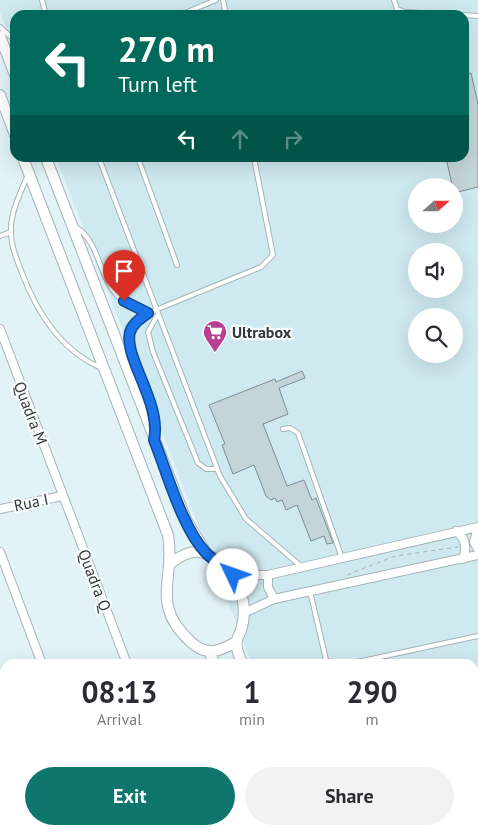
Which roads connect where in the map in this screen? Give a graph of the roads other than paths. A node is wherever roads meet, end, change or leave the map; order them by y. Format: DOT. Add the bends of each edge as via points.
graph roads {
  1 [pos="216,0"];
  2 [pos="192,10"];
  3 [pos="0,27"];
  4 [pos="0,36"];
  5 [pos="10,36"];
  6 [pos="10,62"];
  7 [pos="0,95"];
  8 [pos="10,122"];
  9 [pos="25,162"];
  10 [pos="48,162"];
  11 [pos="100,162"];
  12 [pos="139,162"];
  13 [pos="255,162"];
  14 [pos="29,173"];
  15 [pos="72,224"];
  16 [pos="11,232"];
  17 [pos="0,236"];
  18 [pos="177,264"];
  19 [pos="148,313"];
  20 [pos="156,313"];
  21 [pos="0,329"];
  22 [pos="105,370"];
  23 [pos="283,428"];
  24 [pos="154,440"];
  25 [pos="217,469"];
  26 [pos="62,496"];
  27 [pos="0,509"];
  28 [pos="478,528"];
  29 [pos="456,531"];
  30 [pos="478,549"];
  31 [pos="0,552"];
  32 [pos="207,554"];
  33 [pos="478,556"];
  34 [pos="342,558"];
  35 [pos="463,559"];
  36 [pos="170,564"];
  37 [pos="302,567"];
  38 [pos="268,574"];
  39 [pos="233,575"];
  40 [pos="310,590"];
  41 [pos="274,599"];
  42 [pos="244,613"];
  43 [pos="478,636"];
  44 [pos="236,642"];
  45 [pos="210,652"];
  46 [pos="40,659"];
  47 [pos="125,659"];
  48 [pos="213,659"];
  49 [pos="241,659"];
  50 [pos="326,659"];
  51 [pos="371,659"];
  1 -- 2 [label="lane"];
  3 -- 5 [label="lane"];
  4 -- 6 [label="main road"];
  7 -- 8 [label="main road"];
  9 -- 14 [label="main road"];
  10 -- 15 [label="main road"];
  11 -- 20 [label="lane"];
  12 -- 18 [label="lane"];
  13 -- 20 [label="lane" via="273,255 261,267"];
  14 -- 16 [label="lane"];
  14 -- 22 [label="main road"];
  15 -- 19 [label="lane" via="90,242 115,294"];
  15 -- 24 [label="main road"];
  16 -- 17 [label="lane"];
  16 -- 22 [label="lane" via="13,248 27,286 49,326 73,351"];
  19 -- 20 [label="lane"];
  19 -- 24 [label="lane" via="135,324 129,338 155,414"];
  20 -- 25 [label="lane"];
  20 -- 25 [label="lane" via="148,332 157,362 198,463 206,470"];
  21 -- 26 [label="street, Quadra M"];
  22 -- 36 [label="main road" via="168,535"];
  23 -- 34 [label="lane" via="298,433"];
  24 -- 32 [label="main road" via="191,530"];
  25 -- 37 [label="lane" via="246,519"];
  26 -- 27 [label="street, Rua I"];
  26 -- 47 [label="street, Quadra Q"];
  28 -- 29 [label="street"];
  28 -- 30 [label="street" via="474,542"];
  29 -- 34 [label="street"];
  29 -- 35 [label="street" via="465,546"];
  31 -- 46 [label="street"];
  32 -- 36 [label="main road" via="198,551 188,553"];
  32 -- 39 [label="main road"];
  33 -- 35 [label="street"];
  34 -- 37 [label="street"];
  35 -- 40 [label="street"];
  36 -- 45 [label="main road" via="165,588 170,616 193,645"];
  37 -- 38 [label="street"];
  38 -- 39 [label="street"];
  38 -- 41 [label="street" via="268,587"];
  39 -- 42 [label="main road" via="242,597"];
  40 -- 41 [label="street"];
  40 -- 50 [label="lane"];
  41 -- 42 [label="street"];
  42 -- 44 [label="main road"];
  43 -- 51 [label="lane"];
  44 -- 45 [label="main road"];
  44 -- 49 [label="main road"];
  45 -- 48 [label="main road"];
}
